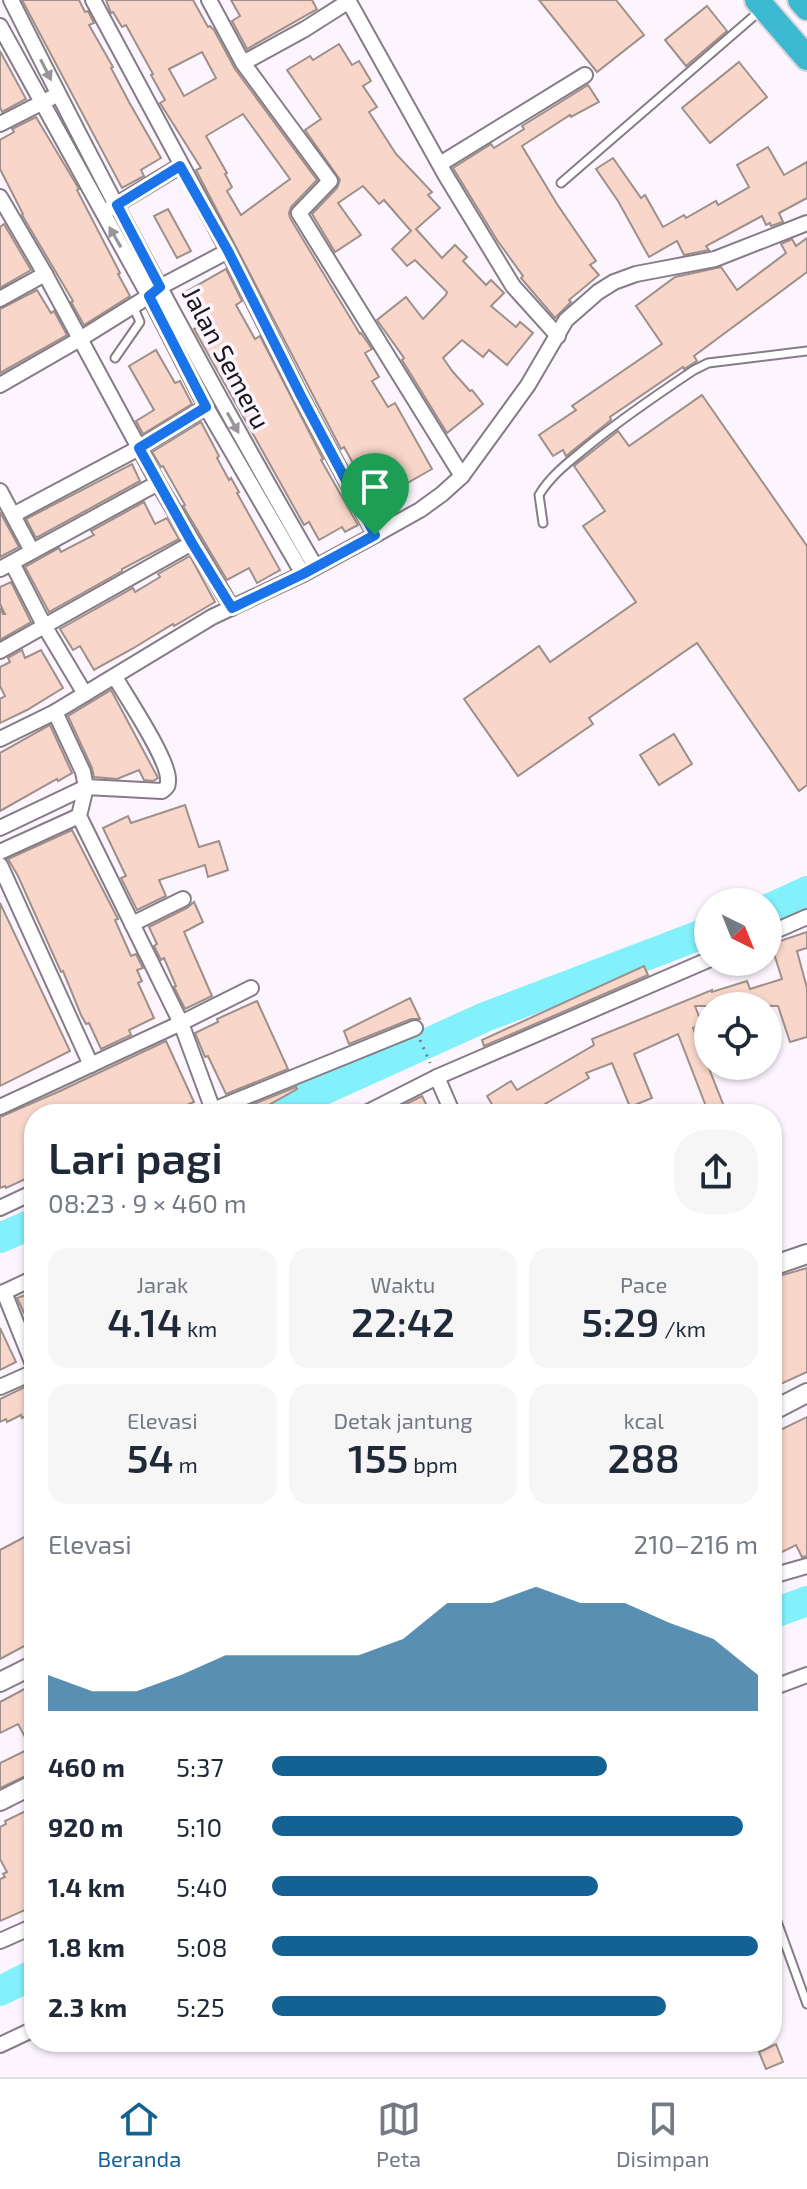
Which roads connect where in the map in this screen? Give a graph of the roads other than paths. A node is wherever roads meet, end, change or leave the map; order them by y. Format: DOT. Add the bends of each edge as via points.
graph roads {
  1 [pos="11,0"];
  2 [pos="93,0"];
  3 [pos="209,0"];
  4 [pos="348,0"];
  5 [pos="800,0"];
  6 [pos="760,4"];
  7 [pos="807,8"];
  8 [pos="0,26"];
  9 [pos="807,58"];
  10 [pos="243,63"];
  11 [pos="585,75"];
  12 [pos="58,94"];
  13 [pos="42,102"];
  14 [pos="0,124"];
  15 [pos="440,164"];
  16 [pos="180,166"];
  17 [pos="561,183"];
  18 [pos="2,204"];
  19 [pos="117,205"];
  20 [pos="102,213"];
  21 [pos="807,223"];
  22 [pos="228,251"];
  23 [pos="45,274"];
  24 [pos="155,292"];
  25 [pos="0,299"];
  26 [pos="133,306"];
  27 [pos="558,336"];
  28 [pos="80,339"];
  29 [pos="807,351"];
  30 [pos="115,358"];
  31 [pos="0,385"];
  32 [pos="206,407"];
  33 [pos="139,448"];
  34 [pos="462,476"];
  35 [pos="158,483"];
  36 [pos="0,491"];
  37 [pos="13,515"];
  38 [pos="543,523"];
  39 [pos="375,535"];
  40 [pos="192,543"];
  41 [pos="32,551"];
  42 [pos="6,566"];
  43 [pos="309,570"];
  44 [pos="232,608"];
  45 [pos="45,627"];
  46 [pos="0,651"];
  47 [pos="115,677"];
  48 [pos="85,694"];
  49 [pos="55,712"];
  50 [pos="0,739"];
  51 [pos="86,787"];
  52 [pos="79,816"];
  53 [pos="0,828"];
  54 [pos="0,852"];
  55 [pos="0,865"];
  56 [pos="183,899"];
  57 [pos="807,917"];
  58 [pos="132,924"];
  59 [pos="782,928"];
  60 [pos="694,966"];
  61 [pos="251,988"];
  62 [pos="181,1023"];
  63 [pos="416,1032"];
  64 [pos="91,1065"];
  65 [pos="437,1077"];
  66 [pos="208,1104"];
  67 [pos="234,1104"];
  68 [pos="384,1104"];
  69 [pos="449,1104"];
  70 [pos="1,1105"];
  71 [pos="24,1197"];
  72 [pos="0,1208"];
  73 [pos="807,1254"];
  74 [pos="782,1263"];
  75 [pos="24,1283"];
  76 [pos="2,1293"];
  77 [pos="24,1345"];
  78 [pos="24,1374"];
  79 [pos="0,1387"];
  80 [pos="807,1393"];
  81 [pos="782,1406"];
  82 [pos="807,1566"];
  83 [pos="782,1573"];
  84 [pos="24,1670"];
  85 [pos="807,1675"];
  86 [pos="0,1682"];
  87 [pos="782,1684"];
  88 [pos="24,1789"];
  89 [pos="0,1801"];
  90 [pos="24,1930"];
  91 [pos="782,1935"];
  92 [pos="0,1941"];
  93 [pos="807,2004"];
  94 [pos="24,2034"];
  95 [pos="0,2045"];
  1 -- 12 [label="street, Jalan Semeru, one-way"];
  2 -- 16 [label="street"];
  3 -- 10 [label="street"];
  4 -- 10 [label="street"];
  4 -- 15 [label="street"];
  5 -- 7 [label="highway"];
  6 -- 9 [label="highway"];
  6 -- 17 [label="lane"];
  8 -- 13 [label="street, Jalan Semeru"];
  10 -- 34 [label="street" via="330,181 299,213"];
  11 -- 15 [label="street"];
  12 -- 13 [label="street"];
  12 -- 19 [label="street, Jalan Semeru"];
  13 -- 14 [label="street"];
  13 -- 20 [label="street, Jalan Semeru"];
  15 -- 27 [label="street" via="513,286"];
  16 -- 19 [label="street"];
  16 -- 22 [label="street"];
  18 -- 23 [label="street"];
  19 -- 20 [label="street"];
  19 -- 24 [label="street, Jalan Semeru"];
  24 -- 20 [label="street, Jalan Semeru, one-way"];
  21 -- 27 [label="street" via="715,259 614,282 566,320"];
  22 -- 24 [label="street"];
  22 -- 39 [label="street"];
  23 -- 25 [label="street"];
  23 -- 28 [label="street"];
  24 -- 26 [label="street"];
  24 -- 32 [label="street, Jalan Semeru"];
  24 -- 43 [label="street, Jalan Semeru, one-way" via="230,418"];
  26 -- 28 [label="street"];
  26 -- 30 [label="lane" via="140,322"];
  27 -- 34 [label="street"];
  28 -- 31 [label="street"];
  28 -- 33 [label="street"];
  29 -- 38 [label="lane" via="708,363 694,370 561,468 539,495"];
  32 -- 33 [label="street"];
  32 -- 43 [label="street, Jalan Semeru"];
  33 -- 35 [label="street"];
  33 -- 37 [label="street"];
  34 -- 39 [label="street" via="420,510"];
  35 -- 40 [label="street"];
  35 -- 41 [label="street"];
  36 -- 37 [label="street"];
  37 -- 41 [label="street"];
  39 -- 43 [label="street"];
  40 -- 44 [label="street"];
  40 -- 45 [label="street"];
  41 -- 42 [label="street"];
  42 -- 45 [label="street"];
  43 -- 44 [label="street"];
  44 -- 47 [label="street"];
  45 -- 46 [label="street"];
  45 -- 48 [label="street"];
  47 -- 48 [label="street"];
  47 -- 51 [label="street" via="152,739 169,782 162,791"];
  48 -- 49 [label="street"];
  49 -- 50 [label="street"];
  49 -- 51 [label="street"];
  51 -- 52 [label="street"];
  51 -- 53 [label="street"];
  52 -- 54 [label="street"];
  52 -- 58 [label="street"];
  55 -- 64 [label="street"];
  56 -- 58 [label="street"];
  57 -- 59 [label="street"];
  58 -- 62 [label="street"];
  60 -- 65 [label="street"];
  61 -- 62 [label="street"];
  62 -- 64 [label="street"];
  62 -- 66 [label="street"];
  63 -- 67 [label="street"];
  64 -- 70 [label="street"];
  65 -- 68 [label="street"];
  65 -- 69 [label="street"];
  71 -- 72 [label="street"];
  73 -- 74 [label="street"];
  75 -- 76 [label="street"];
  76 -- 77 [label="street"];
  78 -- 79 [label="street"];
  80 -- 81 [label="street"];
  82 -- 83 [label="street"];
  84 -- 86 [label="street"];
  85 -- 87 [label="street"];
  88 -- 89 [label="street"];
  90 -- 92 [label="street"];
  91 -- 93 [label="lane"];
  94 -- 95 [label="street"];
}
